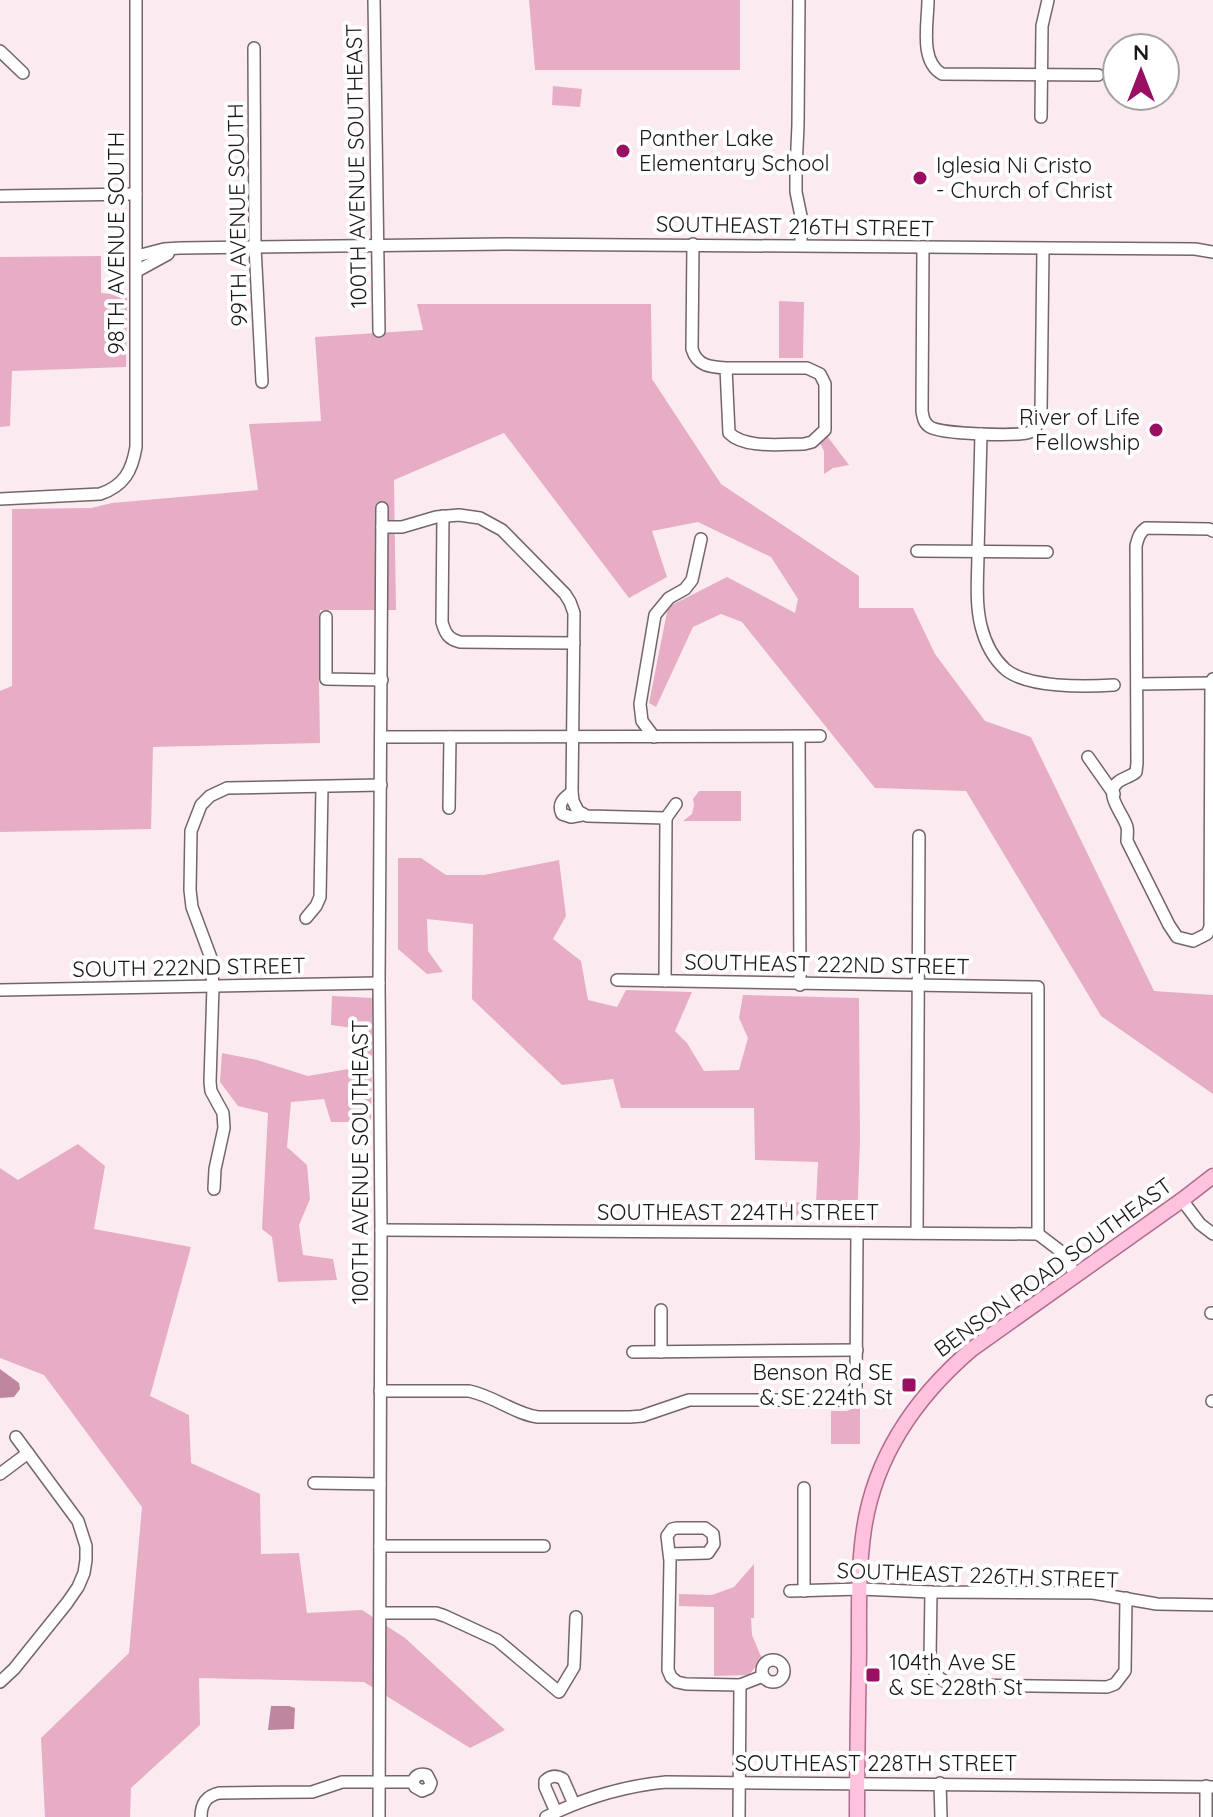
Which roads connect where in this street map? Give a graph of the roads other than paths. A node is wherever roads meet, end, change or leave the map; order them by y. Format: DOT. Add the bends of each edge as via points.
graph roads {
  1 [pos="136,0"];
  2 [pos="374,0"];
  3 [pos="799,0"];
  4 [pos="928,0"];
  5 [pos="1048,0"];
  6 [pos="254,48"];
  7 [pos="0,51"];
  8 [pos="23,73"];
  9 [pos="1041,75"];
  10 [pos="1098,75"];
  11 [pos="1041,117"];
  12 [pos="136,194"];
  13 [pos="0,196"];
  14 [pos="693,244"];
  15 [pos="377,245"];
  16 [pos="801,245"];
  17 [pos="255,247"];
  18 [pos="923,247"];
  19 [pos="200,248"];
  20 [pos="1043,249"];
  21 [pos="1213,252"];
  22 [pos="137,256"];
  23 [pos="137,271"];
  24 [pos="379,331"];
  25 [pos="726,368"];
  26 [pos="262,382"];
  27 [pos="981,434"];
  28 [pos="0,499"];
  29 [pos="382,508"];
  30 [pos="443,516"];
  31 [pos="382,527"];
  32 [pos="1213,531"];
  33 [pos="701,539"];
  34 [pos="917,551"];
  35 [pos="978,551"];
  36 [pos="1047,552"];
  37 [pos="326,617"];
  38 [pos="574,643"];
  39 [pos="382,680"];
  40 [pos="1212,681"];
  41 [pos="1138,684"];
  42 [pos="1114,685"];
  43 [pos="1212,729"];
  44 [pos="820,736"];
  45 [pos="381,737"];
  46 [pos="450,737"];
  47 [pos="574,737"];
  48 [pos="654,737"];
  49 [pos="799,737"];
  50 [pos="1088,757"];
  51 [pos="381,785"];
  52 [pos="322,787"];
  53 [pos="1114,794"];
  54 [pos="676,804"];
  55 [pos="449,808"];
  56 [pos="666,818"];
  57 [pos="919,836"];
  58 [pos="306,918"];
  59 [pos="617,980"];
  60 [pos="665,981"];
  61 [pos="379,983"];
  62 [pos="800,985"];
  63 [pos="919,986"];
  64 [pos="213,987"];
  65 [pos="0,990"];
  66 [pos="1213,1176"];
  67 [pos="214,1189"];
  68 [pos="1182,1200"];
  69 [pos="381,1230"];
  70 [pos="857,1233"];
  71 [pos="917,1233"];
  72 [pos="1038,1234"];
  73 [pos="1213,1234"];
  74 [pos="1076,1275"];
  75 [pos="661,1310"];
  76 [pos="857,1350"];
  77 [pos="633,1352"];
  78 [pos="661,1352"];
  79 [pos="380,1391"];
  80 [pos="16,1437"];
  81 [pos="28,1453"];
  82 [pos="0,1474"];
  83 [pos="314,1483"];
  84 [pos="380,1484"];
  85 [pos="804,1488"];
  86 [pos="380,1546"];
  87 [pos="544,1546"];
  88 [pos="669,1554"];
  89 [pos="860,1589"];
  90 [pos="790,1591"];
  91 [pos="804,1591"];
  92 [pos="931,1592"];
  93 [pos="1126,1598"];
  94 [pos="1213,1605"];
  95 [pos="381,1613"];
  96 [pos="576,1617"];
  97 [pos="763,1676"];
  98 [pos="0,1682"];
  99 [pos="740,1685"];
  100 [pos="379,1782"];
  101 [pos="413,1782"];
  102 [pos="739,1783"];
  103 [pos="857,1783"];
  104 [pos="940,1783"];
  105 [pos="1210,1786"];
  106 [pos="574,1804"];
  107 [pos="551,1814"];
  108 [pos="201,1817"];
  109 [pos="379,1817"];
  110 [pos="739,1817"];
  111 [pos="857,1817"];
  112 [pos="941,1817"];
  113 [pos="1206,1817"];
  1 -- 12 [label="street, 98TH AVENUE SOUTH"];
  2 -- 15 [label="street, 100TH AVENUE SOUTHEAST"];
  3 -- 16 [label="street" via="796,192"];
  4 -- 9 [label="street" via="927,50 934,70"];
  5 -- 9 [label="street"];
  6 -- 17 [label="street, 99TH AVENUE SOUTH"];
  7 -- 8 [label="street"];
  9 -- 10 [label="street"];
  9 -- 11 [label="street"];
  12 -- 13 [label="street"];
  12 -- 22 [label="street, 98TH AVENUE SOUTH"];
  14 -- 15 [label="street, SOUTHEAST 216TH STREET"];
  14 -- 16 [label="street, SOUTHEAST 216TH STREET"];
  14 -- 25 [label="street" via="692,349 706,366"];
  15 -- 17 [label="street, SOUTHEAST 216TH STREET"];
  15 -- 24 [label="street, 100TH AVENUE SOUTHEAST"];
  16 -- 18 [label="street, SOUTHEAST 216TH STREET"];
  17 -- 19 [label="street, SOUTHEAST 216TH STREET"];
  17 -- 26 [label="street, 99TH AVENUE SOUTH"];
  18 -- 20 [label="street, SOUTHEAST 216TH STREET"];
  18 -- 27 [label="street" via="923,420 946,433"];
  19 -- 22 [label="street"];
  19 -- 23 [label="street" via="167,254"];
  20 -- 21 [label="street, SOUTHEAST 216TH STREET"];
  20 -- 27 [label="street" via="1041,411 1036,427 1023,433"];
  22 -- 23 [label="street, 98TH AVENUE SOUTH"];
  23 -- 28 [label="street, 98TH AVENUE SOUTH" via="136,447 129,472 112,490 100,494"];
  25 -- 25 [label="street" via="817,372 825,384 825,430 809,444 737,440 728,428"];
  27 -- 35 [label="street"];
  29 -- 31 [label="street, 100TH AVENUE SOUTHEAST"];
  30 -- 31 [label="street"];
  30 -- 38 [label="street" via="470,516 496,525 570,602"];
  30 -- 38 [label="street" via="442,622 452,640"];
  31 -- 39 [label="street, 100TH AVENUE SOUTHEAST"];
  32 -- 41 [label="street" via="1141,532 1136,546"];
  33 -- 48 [label="street" via="692,580 655,615 640,704 642,721"];
  34 -- 35 [label="street"];
  35 -- 36 [label="street"];
  35 -- 42 [label="street" via="981,626 1006,670 1048,683"];
  37 -- 39 [label="street" via="326,679"];
  38 -- 47 [label="street"];
  39 -- 45 [label="street, 100TH AVENUE SOUTHEAST"];
  40 -- 41 [label="street"];
  40 -- 43 [label="street"];
  41 -- 53 [label="street" via="1136,772 1117,782"];
  43 -- 53 [label="street" via="1207,934 1193,941 1177,937 1169,925 1127,841"];
  44 -- 49 [label="street"];
  45 -- 46 [label="street"];
  45 -- 51 [label="street, 100TH AVENUE SOUTHEAST"];
  46 -- 47 [label="street"];
  46 -- 55 [label="street"];
  47 -- 48 [label="street"];
  47 -- 56 [label="street" via="572,792 579,811"];
  48 -- 49 [label="street"];
  49 -- 62 [label="street"];
  50 -- 53 [label="street"];
  51 -- 52 [label="street"];
  51 -- 61 [label="street, 100TH AVENUE SOUTHEAST"];
  52 -- 58 [label="street" via="320,897"];
  52 -- 64 [label="street" via="227,788 201,805 191,831 190,890 210,953"];
  54 -- 56 [label="street"];
  56 -- 60 [label="street"];
  57 -- 63 [label="street"];
  59 -- 60 [label="street, SOUTHEAST 222ND STREET"];
  60 -- 62 [label="street, SOUTHEAST 222ND STREET"];
  61 -- 64 [label="street, SOUTH 222ND STREET"];
  61 -- 69 [label="street, 100TH AVENUE SOUTHEAST"];
  62 -- 63 [label="street, SOUTHEAST 222ND STREET"];
  63 -- 71 [label="street"];
  63 -- 72 [label="street, SOUTHEAST 222ND STREET" via="1038,987"];
  64 -- 65 [label="street, SOUTH 222ND STREET"];
  64 -- 67 [label="street" via="210,1082 224,1128"];
  66 -- 68 [label="main road, BENSON ROAD SOUTHEAST"];
  68 -- 73 [label="street"];
  68 -- 74 [label="main road, BENSON ROAD SOUTHEAST"];
  69 -- 70 [label="street, SOUTHEAST 224TH STREET"];
  69 -- 79 [label="street, 100TH AVENUE SOUTHEAST"];
  70 -- 71 [label="street, SOUTHEAST 224TH STREET"];
  70 -- 76 [label="street"];
  71 -- 72 [label="street, SOUTHEAST 224TH STREET"];
  72 -- 74 [label="street" via="1059,1250"];
  74 -- 89 [label="main road, BENSON ROAD SOUTHEAST" via="946,1371 901,1428 870,1500"];
  75 -- 78 [label="street"];
  76 -- 78 [label="street"];
  76 -- 79 [label="street" via="856,1386 839,1400 689,1400 642,1416 554,1417 525,1414 469,1391"];
  77 -- 78 [label="street"];
  79 -- 84 [label="street, 100TH AVENUE SOUTHEAST"];
  80 -- 81 [label="street"];
  81 -- 82 [label="street"];
  81 -- 98 [label="street" via="78,1521 86,1560 72,1595"];
  83 -- 84 [label="street"];
  84 -- 86 [label="street, 100TH AVENUE SOUTHEAST"];
  85 -- 91 [label="street"];
  86 -- 87 [label="street"];
  86 -- 95 [label="street, 100TH AVENUE SOUTHEAST"];
  88 -- 99 [label="street" via="671,1677 686,1684"];
  89 -- 91 [label="street, SOUTHEAST 226TH STREET"];
  89 -- 92 [label="street, SOUTHEAST 226TH STREET"];
  89 -- 103 [label="main road, BENSON ROAD SOUTHEAST"];
  90 -- 91 [label="street, SOUTHEAST 226TH STREET"];
  92 -- 93 [label="street, SOUTHEAST 226TH STREET"];
  92 -- 93 [label="street" via="930,1658 943,1682 954,1685 1115,1684 1125,1671"];
  93 -- 94 [label="street, SOUTHEAST 226TH STREET"];
  95 -- 96 [label="street" via="445,1616 497,1640 559,1692 574,1667"];
  95 -- 100 [label="street, 100TH AVENUE SOUTHEAST"];
  97 -- 99 [label="street"];
  99 -- 102 [label="street"];
  100 -- 101 [label="street"];
  100 -- 108 [label="street" via="337,1783 312,1792 219,1793 207,1798"];
  100 -- 109 [label="street, 100TH AVENUE SOUTHEAST"];
  102 -- 103 [label="street, SOUTHEAST 228TH STREET"];
  102 -- 106 [label="street, SOUTHEAST 228TH STREET" via="639,1784"];
  102 -- 110 [label="street"];
  103 -- 104 [label="street, SOUTHEAST 228TH STREET"];
  103 -- 111 [label="main road, BENSON ROAD SOUTHEAST"];
  104 -- 105 [label="street, SOUTHEAST 228TH STREET"];
  104 -- 112 [label="street"];
  105 -- 113 [label="street"];
  106 -- 107 [label="street, SOUTHEAST 228TH STREET"];
  106 -- 107 [label="street" via="563,1779 549,1777 545,1787"];
}
